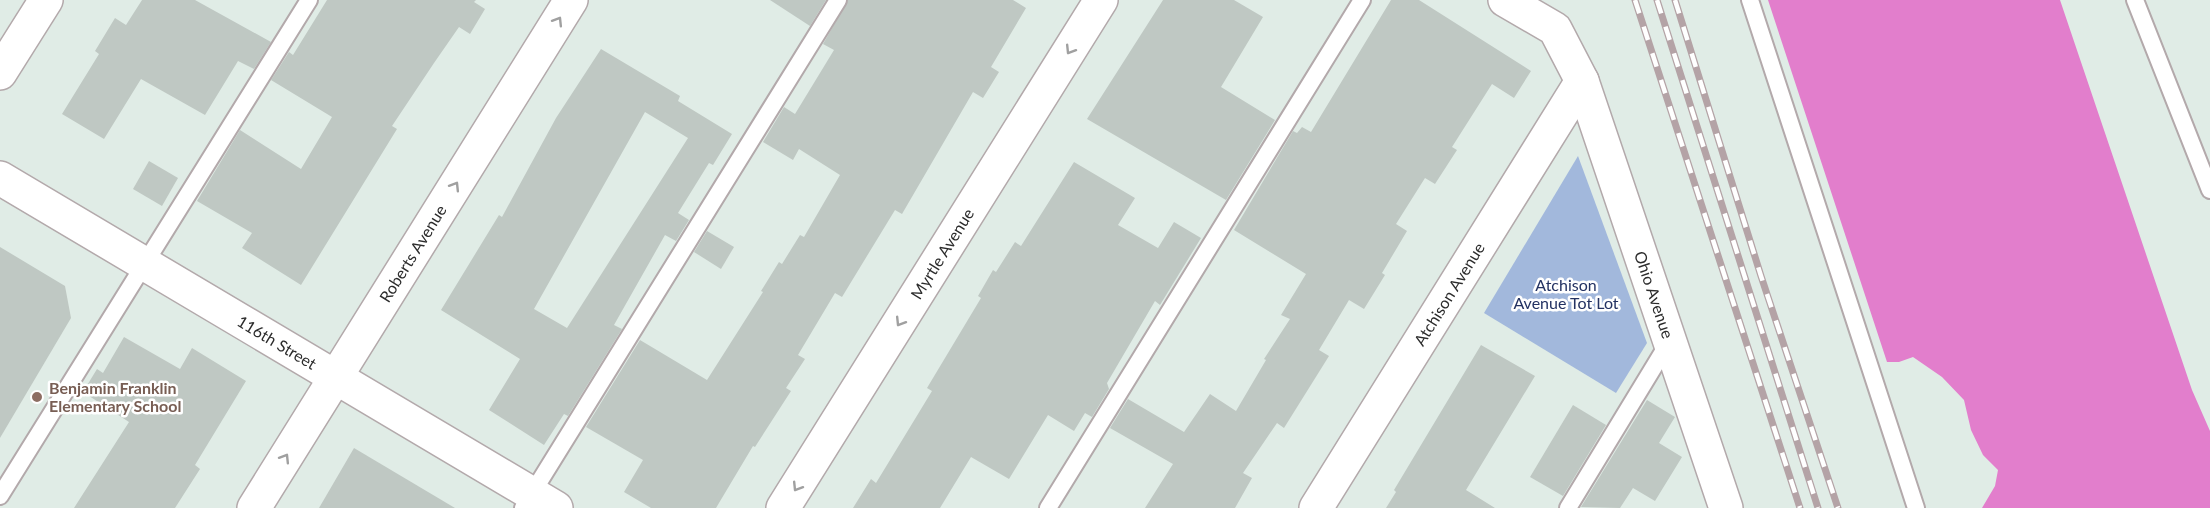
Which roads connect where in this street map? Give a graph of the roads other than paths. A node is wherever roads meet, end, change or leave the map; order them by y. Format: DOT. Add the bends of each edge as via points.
graph roads {
  1 [pos="46,0"];
  2 [pos="309,0"];
  3 [pos="571,0"];
  4 [pos="838,0"];
  5 [pos="1101,0"];
  6 [pos="1362,0"];
  7 [pos="1505,0"];
  8 [pos="1750,0"];
  9 [pos="2135,0"];
  10 [pos="0,73"];
  11 [pos="1582,81"];
  12 [pos="0,178"];
  13 [pos="2210,189"];
  14 [pos="145,263"];
  15 [pos="1670,341"];
  16 [pos="336,376"];
  17 [pos="0,496"];
  18 [pos="537,503"];
  19 [pos="254,508"];
  20 [pos="783,508"];
  21 [pos="1048,508"];
  22 [pos="1316,508"];
  23 [pos="1568,508"];
  24 [pos="1726,508"];
  25 [pos="1916,508"];
  1 -- 10 [label="street"];
  2 -- 14 [label="lane"];
  16 -- 3 [label="street, Roberts Avenue, one-way"];
  4 -- 18 [label="lane"];
  5 -- 20 [label="street, Myrtle Avenue, one-way"];
  6 -- 21 [label="lane"];
  7 -- 11 [label="street, Ohio Avenue" via="1555,29"];
  8 -- 25 [label="lane"];
  9 -- 13 [label="lane"];
  11 -- 15 [label="street, Ohio Avenue"];
  11 -- 22 [label="street, Atchison Avenue"];
  12 -- 14 [label="street, 116th Street"];
  14 -- 16 [label="street, 116th Street"];
  14 -- 17 [label="lane"];
  15 -- 23 [label="lane"];
  15 -- 24 [label="street, Ohio Avenue"];
  16 -- 18 [label="street, 116th Street"];
  19 -- 16 [label="street, Roberts Avenue, one-way"];
}
